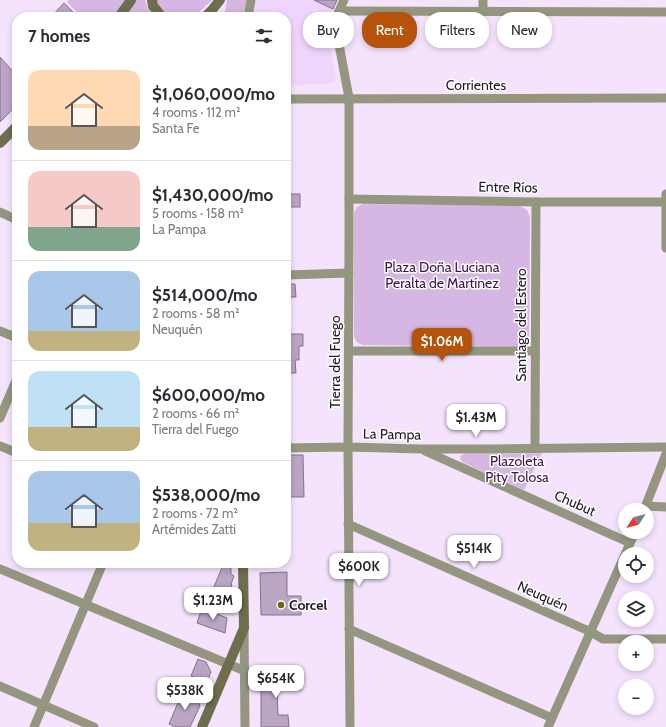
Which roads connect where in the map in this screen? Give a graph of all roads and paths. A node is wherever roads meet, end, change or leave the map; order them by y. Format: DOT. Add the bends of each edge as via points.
graph roads {
  1 [pos="131,0"];
  2 [pos="152,0"];
  3 [pos="220,0"];
  4 [pos="251,0"];
  5 [pos="344,0"];
  6 [pos="483,0"];
  7 [pos="339,11"];
  8 [pos="123,12"];
  9 [pos="158,12"];
  10 [pos="210,12"];
  11 [pos="218,12"];
  12 [pos="249,12"];
  13 [pos="483,12"];
  14 [pos="489,12"];
  15 [pos="666,12"];
  16 [pos="349,98"];
  17 [pos="666,98"];
  18 [pos="291,99"];
  19 [pos="12,131"];
  20 [pos="0,143"];
  21 [pos="666,194"];
  22 [pos="349,199"];
  23 [pos="536,202"];
  24 [pos="666,202"];
  25 [pos="0,212"];
  26 [pos="12,218"];
  27 [pos="666,248"];
  28 [pos="349,273"];
  29 [pos="291,274"];
  30 [pos="0,331"];
  31 [pos="12,336"];
  32 [pos="349,351"];
  33 [pos="535,351"];
  34 [pos="12,390"];
  35 [pos="0,418"];
  36 [pos="0,446"];
  37 [pos="348,447"];
  38 [pos="666,447"];
  39 [pos="291,448"];
  40 [pos="536,448"];
  41 [pos="421,449"];
  42 [pos="12,451"];
  43 [pos="666,454"];
  44 [pos="647,503"];
  45 [pos="666,507"];
  46 [pos="654,508"];
  47 [pos="348,524"];
  48 [pos="632,539"];
  49 [pos="630,543"];
  50 [pos="101,568"];
  51 [pos="243,568"];
  52 [pos="0,569"];
  53 [pos="86,604"];
  54 [pos="244,628"];
  55 [pos="349,629"];
  56 [pos="591,632"];
  57 [pos="666,639"];
  58 [pos="229,664"];
  59 [pos="244,671"];
  60 [pos="0,686"];
  61 [pos="43,705"];
  62 [pos="552,718"];
  63 [pos="34,727"];
  64 [pos="94,727"];
  65 [pos="202,727"];
  66 [pos="245,727"];
  67 [pos="350,727"];
  68 [pos="548,727"];
  1 -- 8 [label="main road"];
  2 -- 9 [label="main road"];
  3 -- 10 [label="main road"];
  3 -- 11 [label="main road"];
  4 -- 12 [label="street"];
  5 -- 7 [label="street, Tierra del Fuego"];
  6 -- 13 [label="street"];
  7 -- 13 [label="street"];
  7 -- 16 [label="street, Tierra del Fuego" via="335,23"];
  14 -- 15 [label="street"];
  16 -- 17 [label="street, Corrientes"];
  16 -- 18 [label="street, Corrientes"];
  16 -- 22 [label="street, Tierra del Fuego"];
  19 -- 20 [label="main road"];
  21 -- 24 [label="street"];
  22 -- 23 [label="street, Entre Ríos"];
  22 -- 28 [label="street, Tierra del Fuego"];
  23 -- 24 [label="street, Entre Ríos"];
  23 -- 33 [label="street, Santiago del Estero"];
  24 -- 27 [label="street"];
  25 -- 26 [label="street"];
  28 -- 29 [label="street"];
  28 -- 32 [label="street, Tierra del Fuego"];
  30 -- 31 [label="street"];
  32 -- 33 [label="street"];
  32 -- 37 [label="street, Tierra del Fuego"];
  33 -- 40 [label="street, Santiago del Estero"];
  34 -- 35 [label="street"];
  36 -- 42 [label="street"];
  37 -- 39 [label="street, La Pampa"];
  37 -- 41 [label="street, La Pampa"];
  37 -- 47 [label="street, Tierra del Fuego"];
  38 -- 40 [label="street, La Pampa"];
  40 -- 41 [label="street, La Pampa"];
  41 -- 49 [label="street, Chubut"];
  43 -- 44 [label="street"];
  45 -- 46 [label="street"];
  47 -- 55 [label="street, Tierra del Fuego"];
  47 -- 56 [label="street, Neuquén"];
  48 -- 49 [label="street"];
  49 -- 56 [label="street"];
  50 -- 53 [label="street"];
  51 -- 54 [label="main road"];
  52 -- 53 [label="street"];
  53 -- 58 [label="street"];
  53 -- 61 [label="street"];
  54 -- 58 [label="main road"];
  54 -- 59 [label="street"];
  55 -- 62 [label="street"];
  55 -- 67 [label="street, Tierra del Fuego"];
  56 -- 57 [label="street, Neuquén" via="603,639"];
  56 -- 62 [label="street"];
  58 -- 59 [label="street"];
  58 -- 65 [label="main road"];
  59 -- 66 [label="street"];
  60 -- 61 [label="street"];
  61 -- 63 [label="street"];
  61 -- 64 [label="street"];
  62 -- 68 [label="street"];
}
